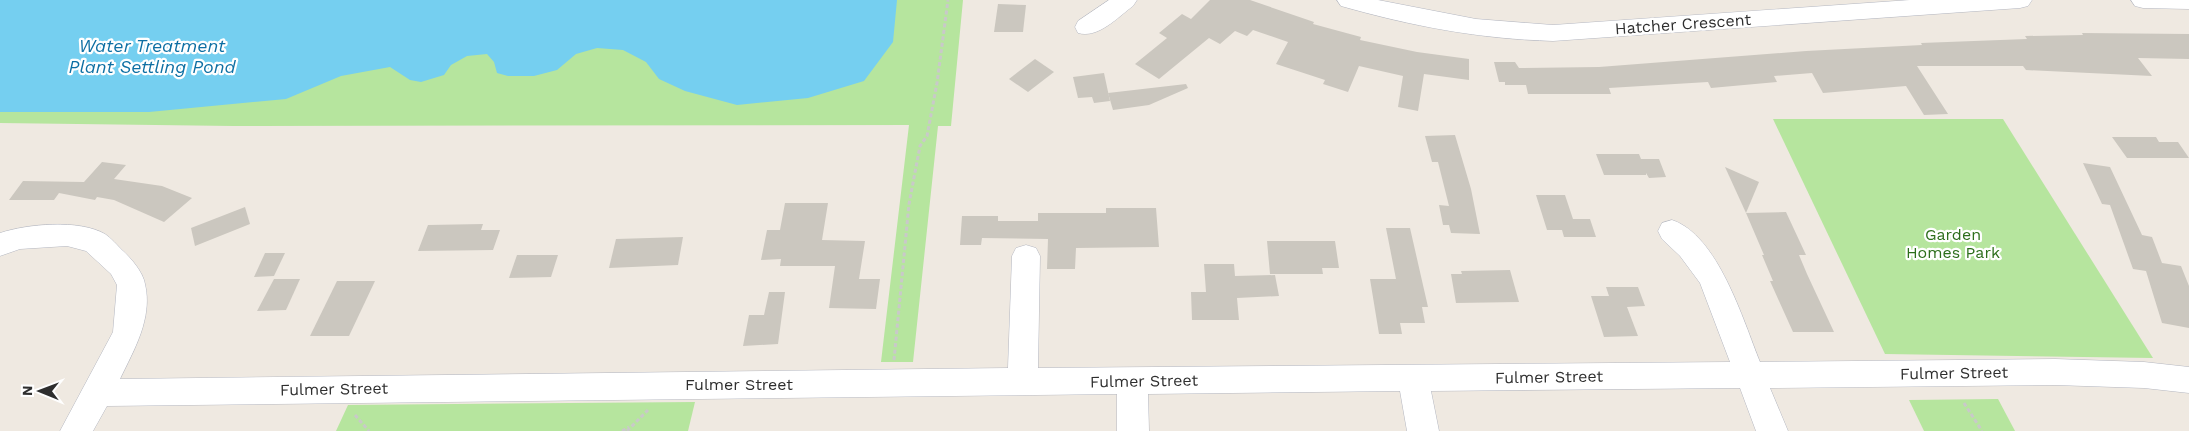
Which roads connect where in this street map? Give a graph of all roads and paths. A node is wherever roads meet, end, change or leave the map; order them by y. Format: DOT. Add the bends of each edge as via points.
graph roads {
  1 [pos="948,0"];
  2 [pos="1125,0"];
  3 [pos="1349,0"];
  4 [pos="2020,0"];
  5 [pos="2143,0"];
  6 [pos="2189,1"];
  7 [pos="1850,6"];
  8 [pos="1087,27"];
  9 [pos="1672,231"];
  10 [pos="0,245"];
  11 [pos="1026,256"];
  12 [pos="894,363"];
  13 [pos="1749,376"];
  14 [pos="1413,378"];
  15 [pos="2189,380"];
  16 [pos="1132,381"];
  17 [pos="1023,382"];
  18 [pos="98,392"];
  19 [pos="1964,403"];
  20 [pos="652,406"];
  21 [pos="350,409"];
  22 [pos="632,425"];
  23 [pos="76,431"];
  24 [pos="369,431"];
  25 [pos="622,431"];
  26 [pos="627,431"];
  27 [pos="1133,431"];
  28 [pos="1423,431"];
  29 [pos="1772,431"];
  30 [pos="1982,431"];
  1 -- 12 [label="path" via="927,136 920,146 909,204"];
  2 -- 8 [label="street"];
  3 -- 7 [label="street, Hatcher Crescent" via="1472,26 1552,33"];
  4 -- 7 [label="street, Hatcher Crescent"];
  5 -- 6 [label="street"];
  9 -- 13 [label="street" via="1690,248 1712,278"];
  10 -- 18 [label="street" via="19,238 67,235 95,242 121,266 131,284 128,332"];
  11 -- 17 [label="street"];
  13 -- 14 [label="street, Fulmer Street"];
  13 -- 15 [label="street, Fulmer Street" via="2056,372 2144,374"];
  13 -- 29 [label="street"];
  14 -- 16 [label="street, Fulmer Street"];
  14 -- 28 [label="street"];
  16 -- 17 [label="street, Fulmer Street"];
  16 -- 27 [label="street"];
  17 -- 18 [label="street, Fulmer Street"];
  18 -- 23 [label="street"];
  19 -- 30 [label="path"];
  20 -- 22 [label="path"];
  21 -- 24 [label="path"];
  22 -- 25 [label="path"];
  22 -- 26 [label="path"];
}
